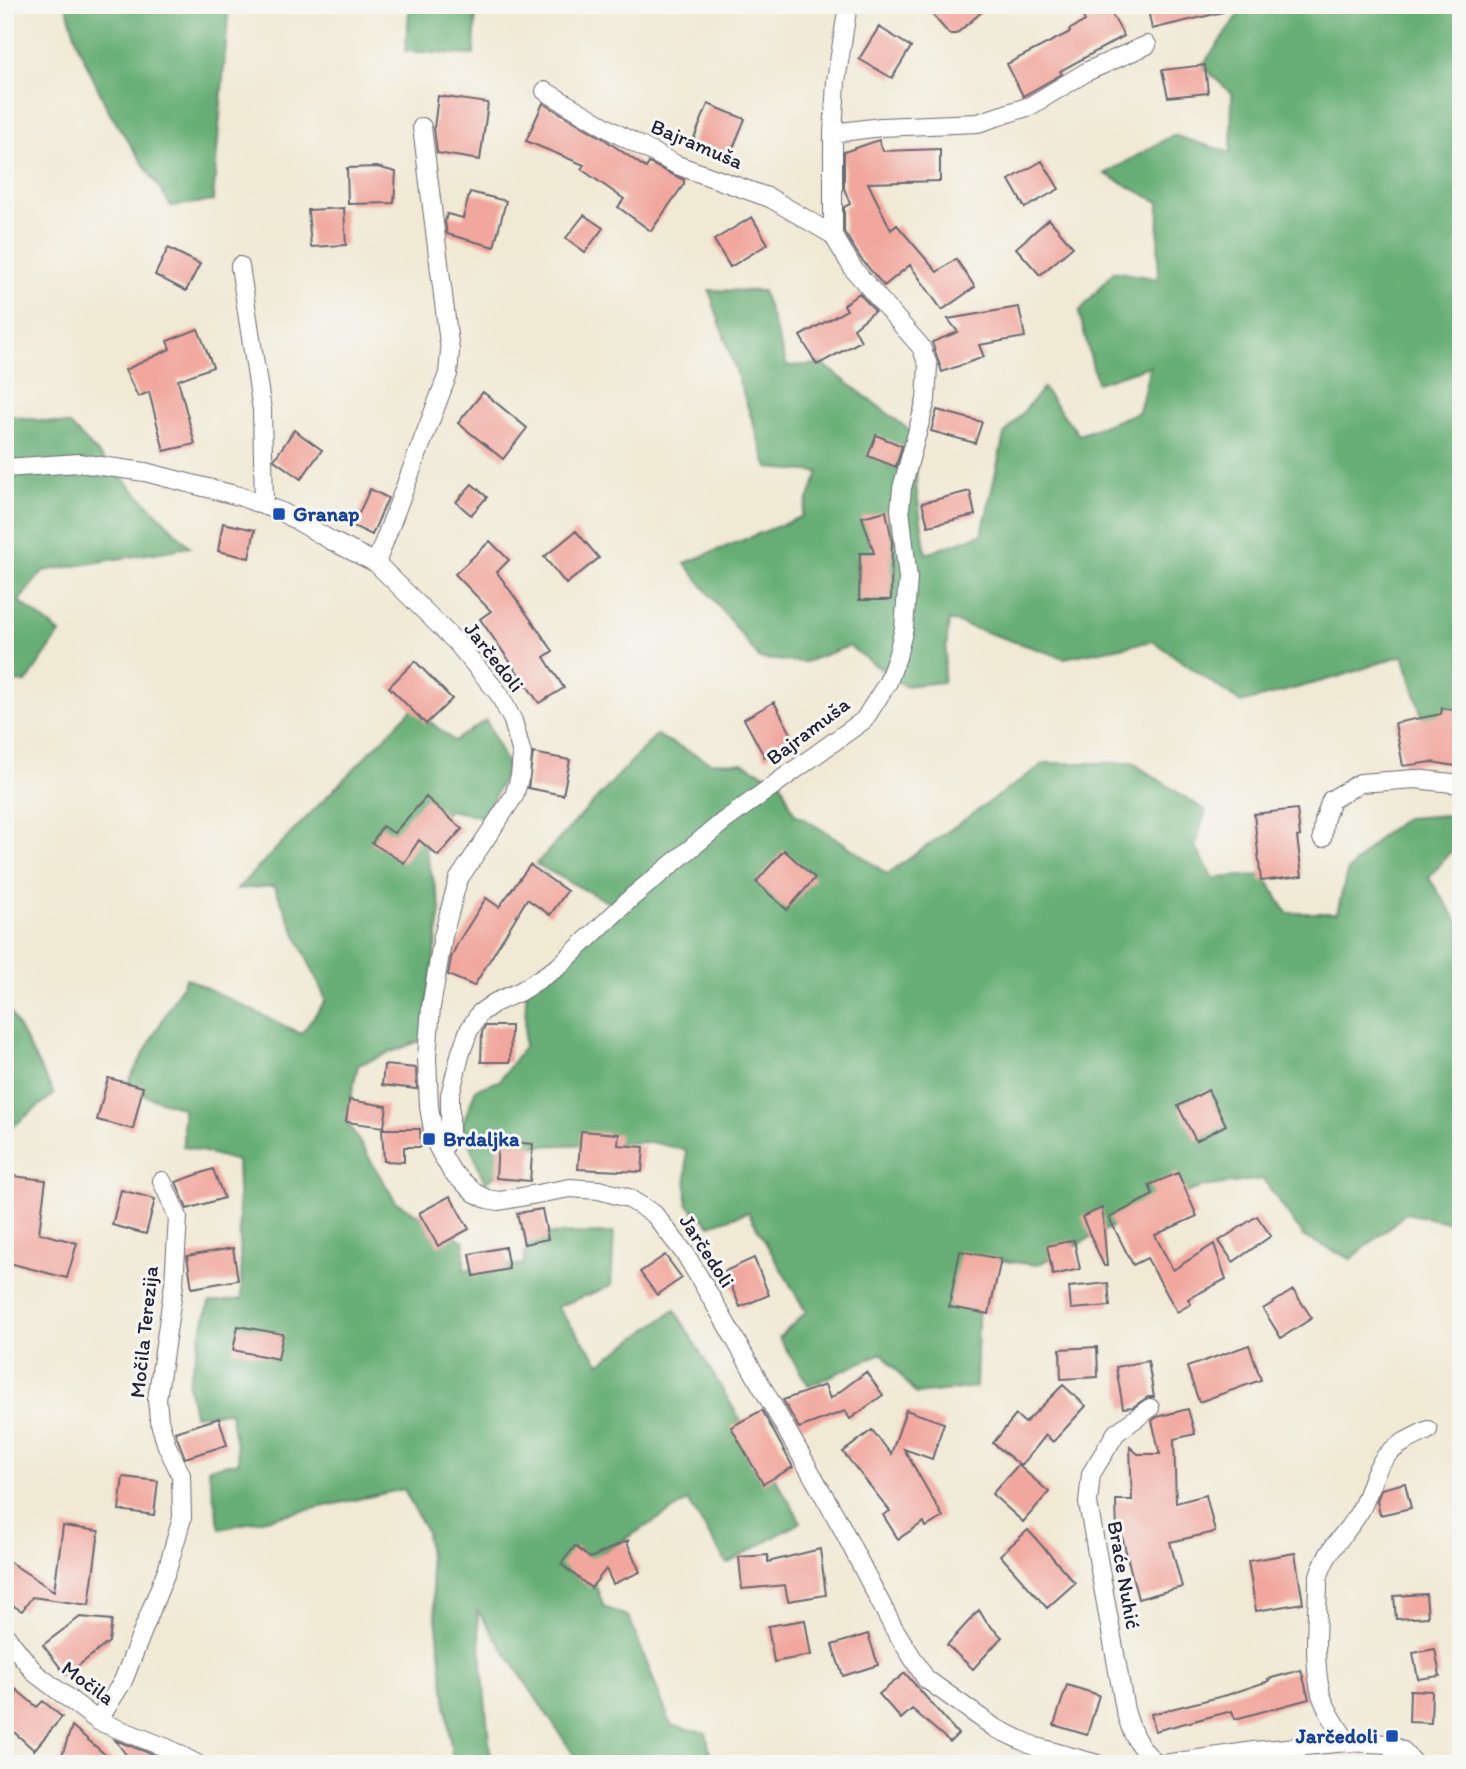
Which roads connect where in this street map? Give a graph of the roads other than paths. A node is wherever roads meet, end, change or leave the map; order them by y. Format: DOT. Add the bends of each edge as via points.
graph roads {
  1 [pos="848,5"];
  2 [pos="1147,45"];
  3 [pos="545,91"];
  4 [pos="422,127"];
  5 [pos="833,133"];
  6 [pos="833,235"];
  7 [pos="240,266"];
  8 [pos="5,468"];
  9 [pos="264,506"];
  10 [pos="376,563"];
  11 [pos="1461,784"];
  12 [pos="1322,838"];
  13 [pos="441,1153"];
  14 [pos="162,1181"];
  15 [pos="1150,1408"];
  16 [pos="1428,1430"];
  17 [pos="5,1635"];
  18 [pos="98,1721"];
  19 [pos="1347,1742"];
  20 [pos="1409,1758"];
  21 [pos="197,1764"];
  22 [pos="1097,1764"];
  23 [pos="1156,1764"];
  24 [pos="1164,1764"];
  25 [pos="1387,1764"];
  1 -- 5 [label="street"];
  2 -- 5 [label="street" via="1088,71 1030,106 978,123"];
  3 -- 6 [label="street, Bajramuša" via="677,165 770,198"];
  4 -- 10 [label="street" via="450,351 448,374"];
  5 -- 6 [label="street"];
  6 -- 13 [label="street, Bajramuša" via="854,270 921,347 928,365 926,400 902,488 908,579 904,628 888,682 864,720 724,821 632,897 558,967 480,1013 461,1052 450,1095 450,1132"];
  7 -- 9 [label="street" via="262,410"];
  8 -- 9 [label="street, Jarčedoli" via="79,463 145,472"];
  9 -- 10 [label="street, Jarčedoli"];
  10 -- 13 [label="street, Jarčedoli" via="456,642 499,694 522,754 514,796 458,880 443,936 427,1057 429,1107"];
  11 -- 12 [label="street" via="1415,779 1360,783 1331,800"];
  13 -- 22 [label="street, Jarčedoli" via="452,1172 487,1199 499,1201 570,1188 599,1190 628,1198 654,1214 686,1255 720,1313 926,1679 995,1728 1036,1747"];
  14 -- 18 [label="street, Močila Terezija" via="178,1217 174,1284 157,1399 163,1433 181,1475 183,1518 123,1681"];
  15 -- 23 [label="street, Braće Nuhić" via="1116,1433 1091,1474 1088,1503 1131,1734"];
  16 -- 19 [label="street" via="1383,1460 1359,1513 1321,1568 1321,1694"];
  17 -- 18 [label="street, Močila" via="35,1673"];
  18 -- 21 [label="street, Močila"];
  19 -- 20 [label="street" via="1389,1744"];
  19 -- 24 [label="street"];
  20 -- 25 [label="street"];
}
